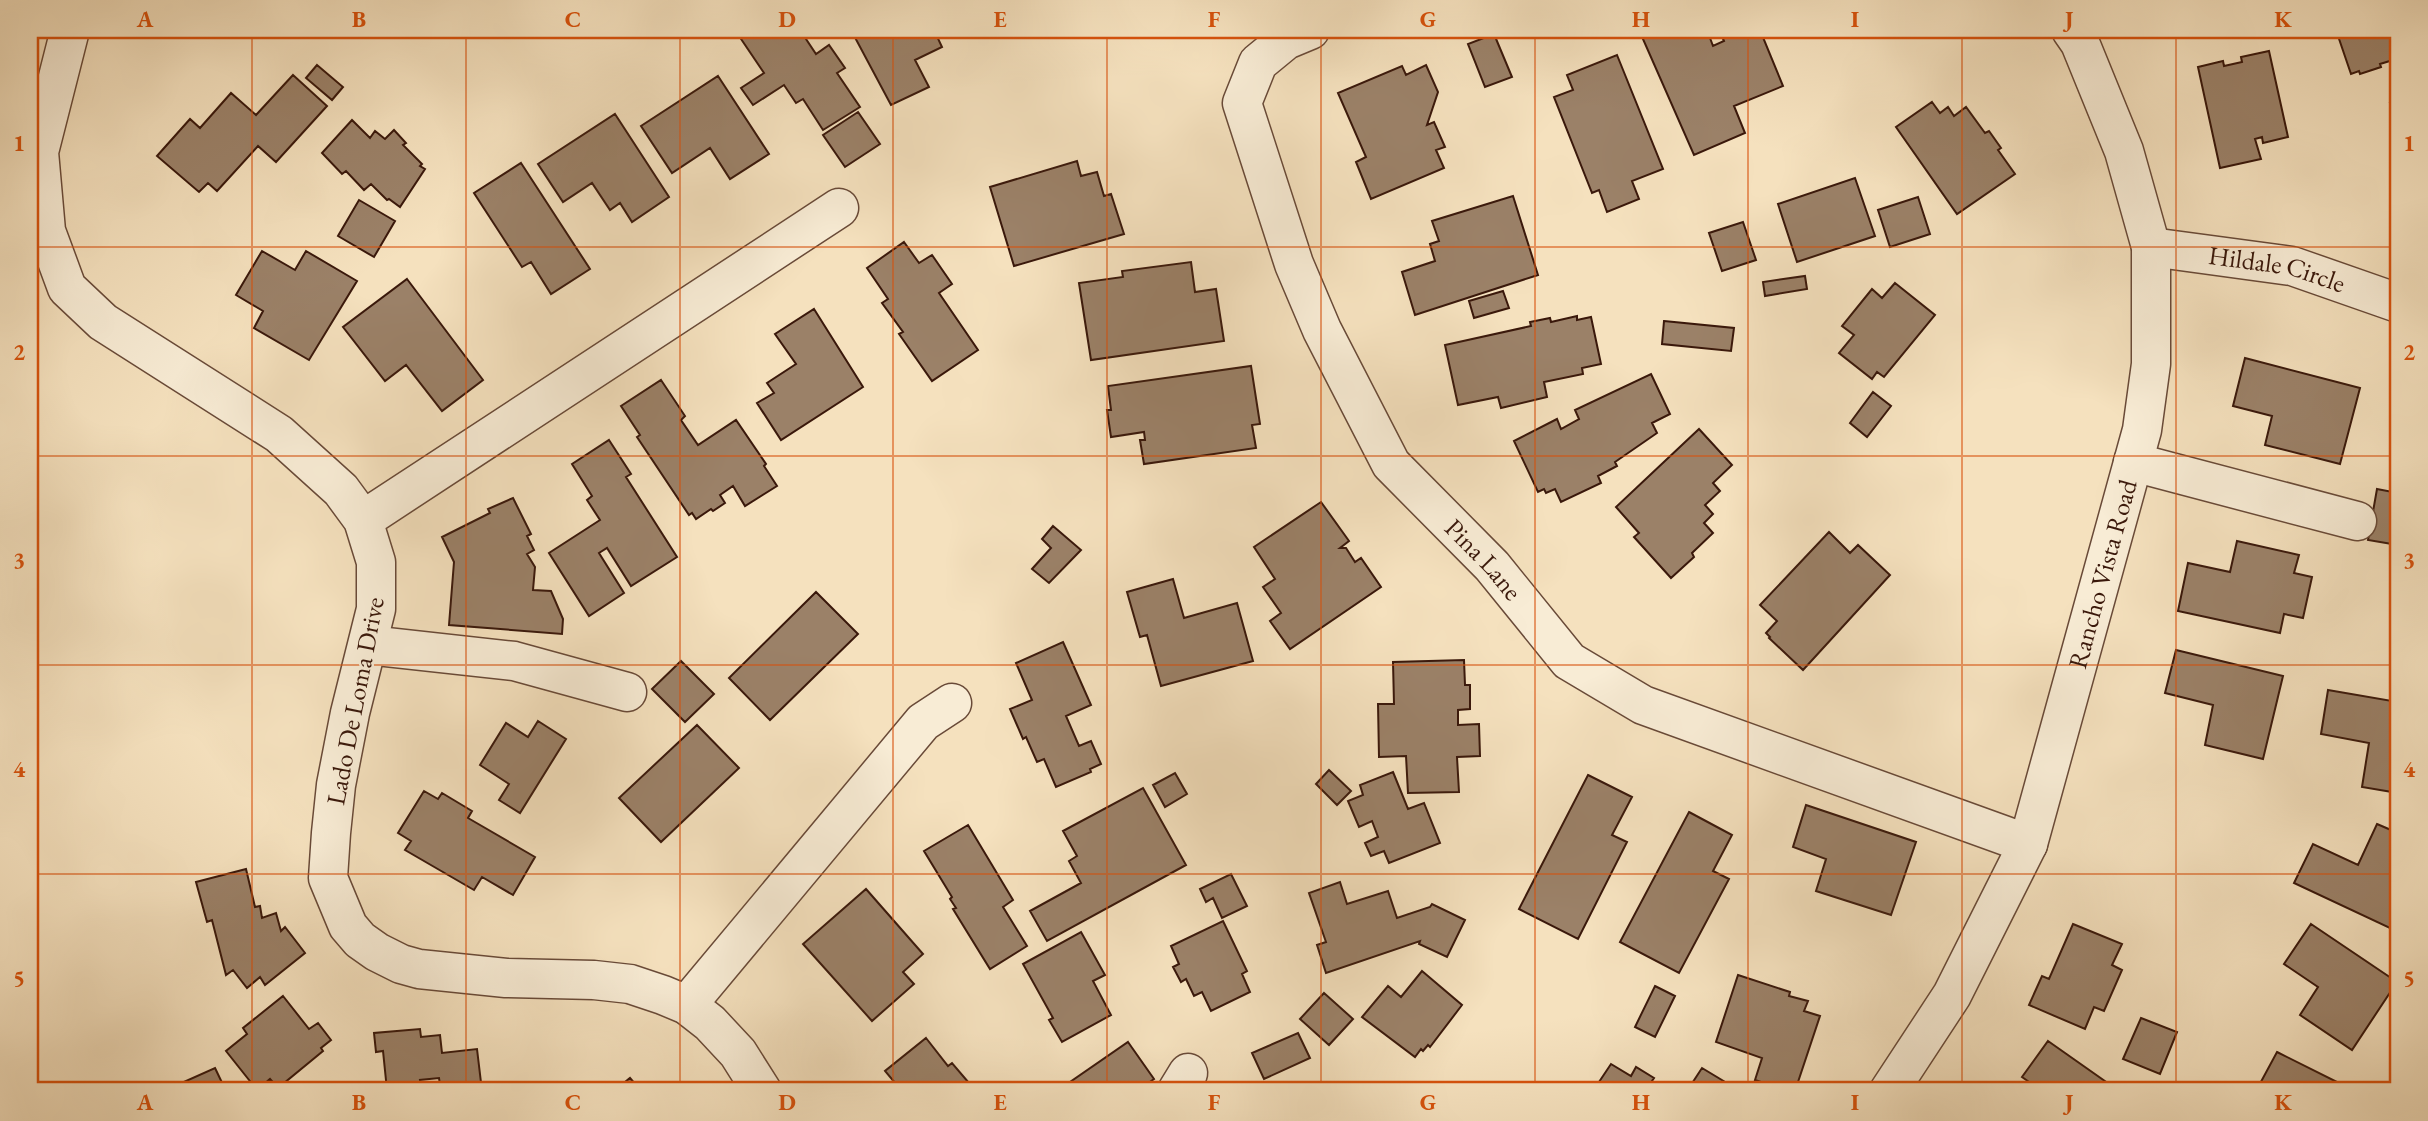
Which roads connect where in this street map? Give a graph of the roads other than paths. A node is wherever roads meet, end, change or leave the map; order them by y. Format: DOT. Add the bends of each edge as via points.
graph roads {
  1 [pos="70,30"];
  2 [pos="1310,30"];
  3 [pos="2071,30"];
  4 [pos="839,208"];
  5 [pos="37,215"];
  6 [pos="2151,247"];
  7 [pos="2398,303"];
  8 [pos="2133,462"];
  9 [pos="363,520"];
  10 [pos="2357,521"];
  11 [pos="368,645"];
  12 [pos="626,692"];
  13 [pos="952,703"];
  14 [pos="2028,844"];
  15 [pos="687,1005"];
  16 [pos="762,1091"];
  17 [pos="1889,1091"];
  1 -- 5 [label="street, Lado De Loma Drive" via="39,152"];
  2 -- 14 [label="street, Pina Lane" via="1286,40 1258,64 1242,103 1294,264 1322,330 1391,464 1492,566 1569,661 1643,705"];
  3 -- 6 [label="street, Rancho Vista Road" via="2124,151"];
  4 -- 9 [label="street"];
  5 -- 9 [label="street, Lado De Loma Drive" via="67,288 103,322 279,434 341,490"];
  6 -- 7 [label="street, Hildale Circle" via="2292,265"];
  6 -- 8 [label="street, Rancho Vista Road" via="2151,365"];
  8 -- 10 [label="street"];
  8 -- 14 [label="street, Rancho Vista Road"];
  9 -- 11 [label="street, Lado De Loma Drive" via="376,562 376,610"];
  11 -- 12 [label="street" via="514,661"];
  11 -- 15 [label="street, Lado De Loma Drive" via="337,785 328,878 348,926 360,940 419,969 629,984"];
  13 -- 15 [label="street" via="923,722"];
  14 -- 17 [label="street, Rancho Vista Road" via="1952,995"];
  15 -- 16 [label="street, Lado De Loma Drive" via="738,1053"];
}
